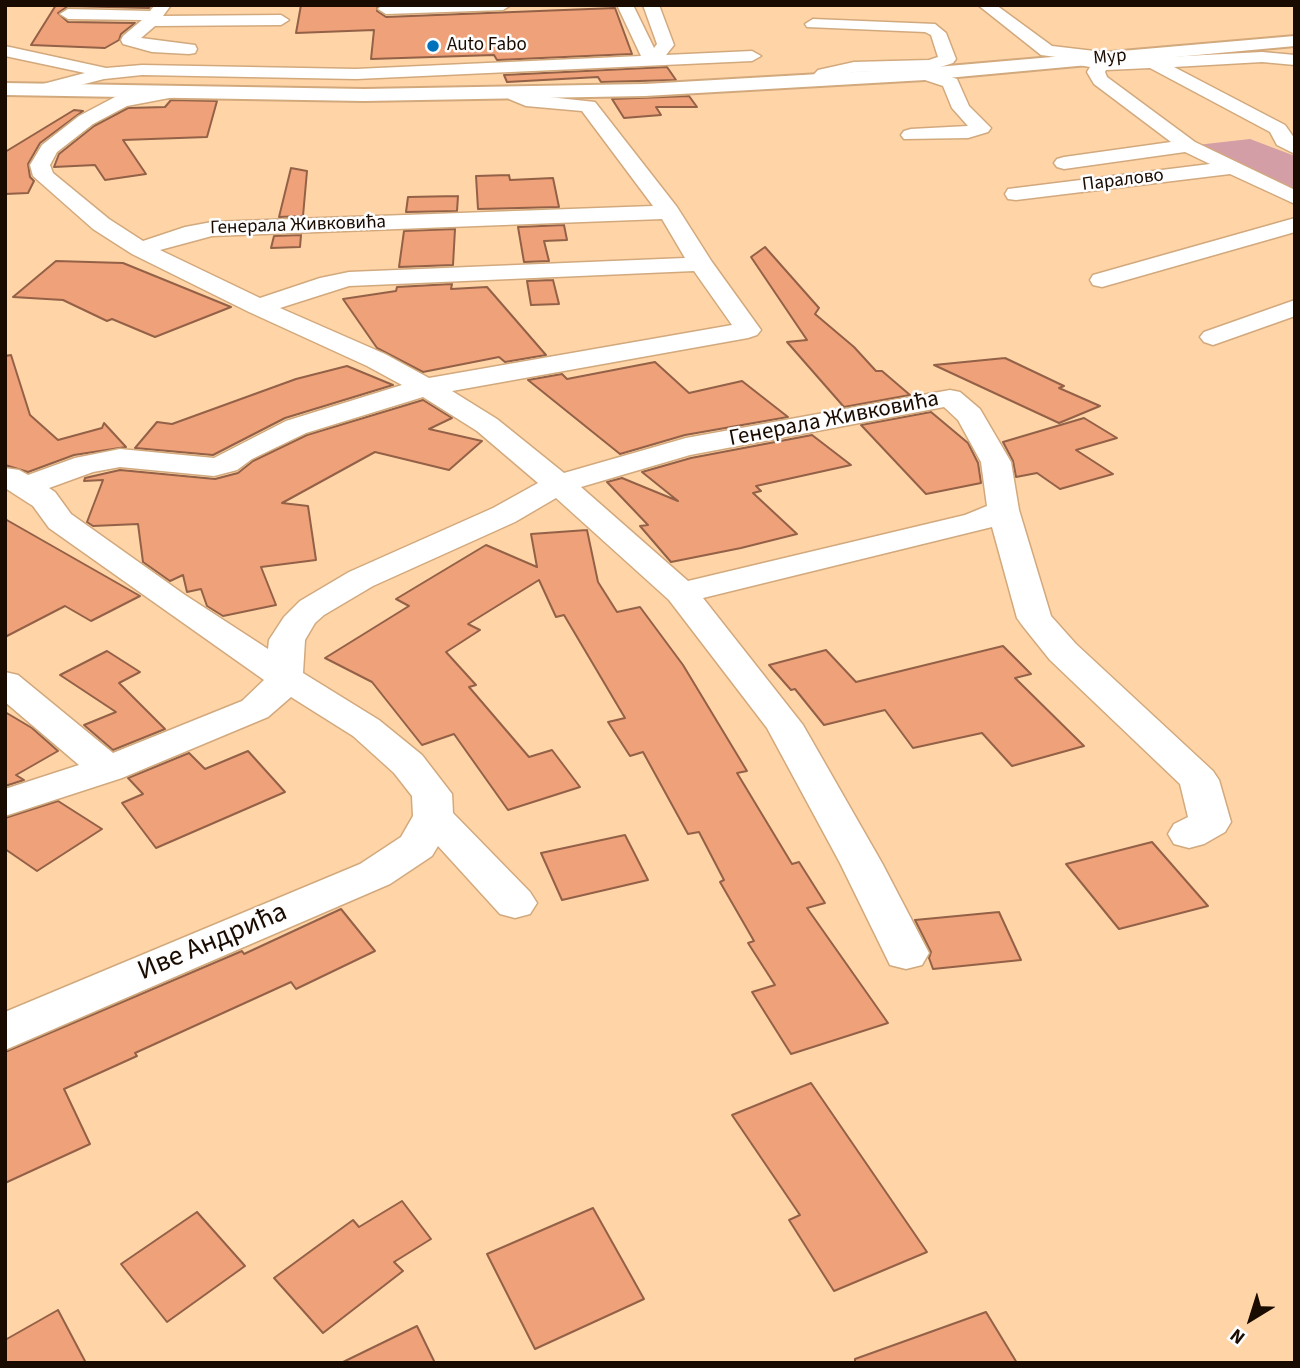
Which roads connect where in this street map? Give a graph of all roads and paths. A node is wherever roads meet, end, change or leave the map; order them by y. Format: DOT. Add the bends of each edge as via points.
graph roads {
  1 [pos="503,5"];
  2 [pos="625,5"];
  3 [pos="651,5"];
  4 [pos="986,5"];
  5 [pos="386,11"];
  6 [pos="68,14"];
  7 [pos="156,14"];
  8 [pos="281,20"];
  9 [pos="813,24"];
  10 [pos="1295,41"];
  11 [pos="212,50"];
  12 [pos="5,51"];
  13 [pos="293,55"];
  14 [pos="752,56"];
  15 [pos="1292,58"];
  16 [pos="652,61"];
  17 [pos="1104,61"];
  18 [pos="1152,62"];
  19 [pos="104,74"];
  20 [pos="291,74"];
  21 [pos="925,74"];
  22 [pos="816,82"];
  23 [pos="46,89"];
  24 [pos="179,91"];
  25 [pos="8,92"];
  26 [pos="515,94"];
  27 [pos="911,135"];
  28 [pos="1188,146"];
  29 [pos="1295,148"];
  30 [pos="1047,165"];
  31 [pos="1230,168"];
  32 [pos="1016,194"];
  33 [pos="1295,198"];
  34 [pos="669,212"];
  35 [pos="1295,225"];
  36 [pos="140,249"];
  37 [pos="701,264"];
  38 [pos="1102,280"];
  39 [pos="258,307"];
  40 [pos="1295,307"];
  41 [pos="1213,337"];
  42 [pos="426,387"];
  43 [pos="17,480"];
  44 [pos="556,485"];
  45 [pos="1003,510"];
  46 [pos="681,593"];
  47 [pos="284,677"];
  48 [pos="5,683"];
  49 [pos="108,769"];
  50 [pos="5,803"];
  51 [pos="425,831"];
  52 [pos="1189,834"];
  53 [pos="515,903"];
  54 [pos="906,953"];
  55 [pos="5,1032"];
  1 -- 5 [label="street"];
  2 -- 16 [label="street"];
  3 -- 16 [label="street" via="674,43"];
  4 -- 17 [label="street" via="1047,51"];
  6 -- 7 [label="street"];
  7 -- 8 [label="street"];
  7 -- 11 [label="street" via="128,40 152,47"];
  9 -- 22 [label="street" via="929,27 938,33 947,59 931,65 854,67 824,74"];
  10 -- 17 [label="main road, Мур"];
  12 -- 19 [label="street"];
  13 -- 20 [label="street"];
  14 -- 16 [label="street"];
  15 -- 18 [label="street"];
  16 -- 20 [label="street"];
  17 -- 18 [label="street"];
  17 -- 21 [label="main road, Мур"];
  17 -- 28 [label="street, Паралово" via="1096,72 1100,80"];
  18 -- 29 [label="street" via="1278,129 1284,141"];
  19 -- 20 [label="street" via="142,70"];
  19 -- 23 [label="street"];
  21 -- 22 [label="main road, Мур"];
  21 -- 27 [label="street" via="951,83 961,108 981,128"];
  22 -- 26 [label="main road"];
  23 -- 24 [label="main road"];
  23 -- 25 [label="main road"];
  24 -- 26 [label="main road"];
  24 -- 36 [label="street" via="117,103 54,144 40,165 48,181"];
  26 -- 34 [label="street" via="526,100 588,106"];
  28 -- 30 [label="street, Паралово"];
  28 -- 31 [label="street, Паралово"];
  31 -- 32 [label="street, Паралово"];
  31 -- 33 [label="street, Паралово"];
  34 -- 36 [label="street, Генерала Живковића" via="212,229"];
  34 -- 37 [label="street"];
  35 -- 38 [label="street"];
  36 -- 39 [label="street"];
  37 -- 39 [label="street" via="349,279"];
  37 -- 42 [label="street" via="748,330"];
  39 -- 42 [label="street"];
  40 -- 41 [label="street"];
  42 -- 43 [label="street" via="296,427 214,467 120,458"];
  42 -- 44 [label="street" via="487,425"];
  43 -- 47 [label="street" via="44,499 60,521"];
  44 -- 45 [label="street, Генерала Живковића" via="686,447 950,398 970,415 996,462"];
  44 -- 46 [label="street"];
  44 -- 47 [label="street, Генерала Живковића" via="504,515 361,579 312,608 287,640"];
  45 -- 46 [label="street" via="976,522"];
  45 -- 52 [label="street" via="1034,618 1063,652 1199,780 1210,822"];
  46 -- 54 [label="street" via="784,725"];
  47 -- 49 [label="street" via="279,689 255,709"];
  47 -- 51 [label="street" via="366,727 408,764 432,794"];
  48 -- 49 [label="street"];
  49 -- 50 [label="street"];
  51 -- 53 [label="street"];
  51 -- 55 [label="street, Иве Андрића" via="374,874"];
}
